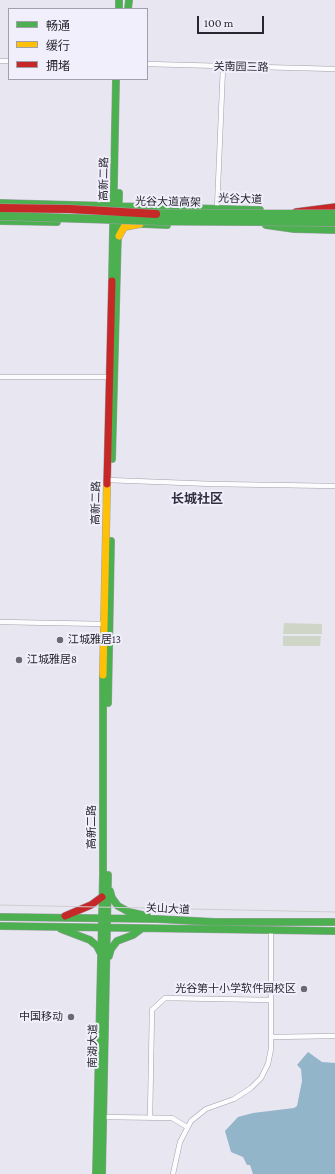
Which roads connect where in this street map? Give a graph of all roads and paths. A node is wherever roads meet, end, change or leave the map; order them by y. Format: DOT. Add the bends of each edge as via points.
graph roads {
  1 [pos="148,64"];
  2 [pos="223,67"];
  3 [pos="335,69"];
  4 [pos="116,80"];
  5 [pos="120,80"];
  6 [pos="0,203"];
  7 [pos="335,206"];
  8 [pos="117,207"];
  9 [pos="0,208"];
  10 [pos="217,209"];
  11 [pos="296,212"];
  12 [pos="335,214"];
  13 [pos="0,216"];
  14 [pos="0,221"];
  15 [pos="335,222"];
  16 [pos="115,223"];
  17 [pos="140,224"];
  18 [pos="266,225"];
  19 [pos="335,226"];
  20 [pos="335,230"];
  21 [pos="118,238"];
  22 [pos="0,377"];
  23 [pos="109,377"];
  24 [pos="110,480"];
  25 [pos="335,486"];
  26 [pos="0,622"];
  27 [pos="107,624"];
  28 [pos="108,883"];
  29 [pos="102,897"];
  30 [pos="0,917"];
  31 [pos="62,917"];
  32 [pos="104,918"];
  33 [pos="156,919"];
  34 [pos="335,922"];
  35 [pos="0,926"];
  36 [pos="53,927"];
  37 [pos="104,928"];
  38 [pos="141,929"];
  39 [pos="271,931"];
  40 [pos="335,932"];
  41 [pos="100,953"];
  42 [pos="105,988"];
  43 [pos="271,1000"];
  44 [pos="335,1036"];
  45 [pos="271,1037"];
  46 [pos="103,1117"];
  47 [pos="150,1118"];
  48 [pos="187,1127"];
  49 [pos="96,1174"];
  50 [pos="102,1174"];
  51 [pos="173,1174"];
  1 -- 2 [label="street, 关南园三路"];
  2 -- 3 [label="street, 关南园三路"];
  2 -- 10 [label="street"];
  4 -- 8 [label="main road, 高新二路"];
  5 -- 8 [label="main road, 高新二路"];
  6 -- 8 [label="main road, 光谷大道"];
  7 -- 11 [label="main road"];
  8 -- 10 [label="main road, 光谷大道"];
  8 -- 16 [label="main road, 高新二路"];
  9 -- 12 [label="main road, 光谷大道高架, bridge" via="159,214"];
  10 -- 11 [label="main road, 光谷大道"];
  11 -- 12 [label="main road, 光谷大道"];
  13 -- 15 [label="main road, 光谷大道高架, bridge" via="161,221"];
  14 -- 16 [label="main road"];
  16 -- 17 [label="main road"];
  16 -- 21 [label="main road, 高新二路"];
  16 -- 23 [label="main road, 高新二路"];
  17 -- 18 [label="main road"];
  17 -- 21 [label="main road" via="124,227"];
  18 -- 19 [label="main road"];
  18 -- 20 [label="main road"];
  21 -- 24 [label="main road, 高新二路"];
  22 -- 23 [label="street"];
  23 -- 24 [label="main road, 高新二路"];
  24 -- 25 [label="street"];
  24 -- 27 [label="main road, 高新二路"];
  26 -- 27 [label="street"];
  27 -- 28 [label="main road, 高新二路"];
  27 -- 29 [label="main road, 高新二路"];
  28 -- 32 [label="main road, 高新二路"];
  28 -- 33 [label="main road" via="112,898 118,906 129,912"];
  29 -- 31 [label="main road" via="91,905"];
  29 -- 32 [label="main road, 高新二路"];
  30 -- 31 [label="main road, 关山大道"];
  31 -- 32 [label="main road, 关山大道"];
  32 -- 33 [label="main road, 关山大道"];
  32 -- 37 [label="main road, 南湖大道"];
  33 -- 34 [label="main road, 关山大道" via="199,922"];
  35 -- 36 [label="main road, 关山大道"];
  36 -- 37 [label="main road, 关山大道"];
  36 -- 41 [label="main road" via="90,940"];
  37 -- 38 [label="main road, 关山大道"];
  37 -- 41 [label="main road, 南湖大道"];
  37 -- 42 [label="main road, 南湖大道"];
  38 -- 39 [label="main road, 关山大道"];
  38 -- 42 [label="main road" via="113,945"];
  39 -- 40 [label="main road, 关山大道"];
  39 -- 43 [label="street"];
  41 -- 49 [label="main road, 南湖大道"];
  42 -- 46 [label="main road, 南湖大道"];
  43 -- 45 [label="street"];
  43 -- 47 [label="street" via="165,998 152,1010"];
  44 -- 45 [label="street"];
  45 -- 48 [label="street" via="268,1064 257,1082 242,1095 198,1114"];
  46 -- 47 [label="street"];
  46 -- 50 [label="main road, 南湖大道"];
  47 -- 48 [label="street" via="172,1118"];
  48 -- 51 [label="street" via="180,1142"];
}
